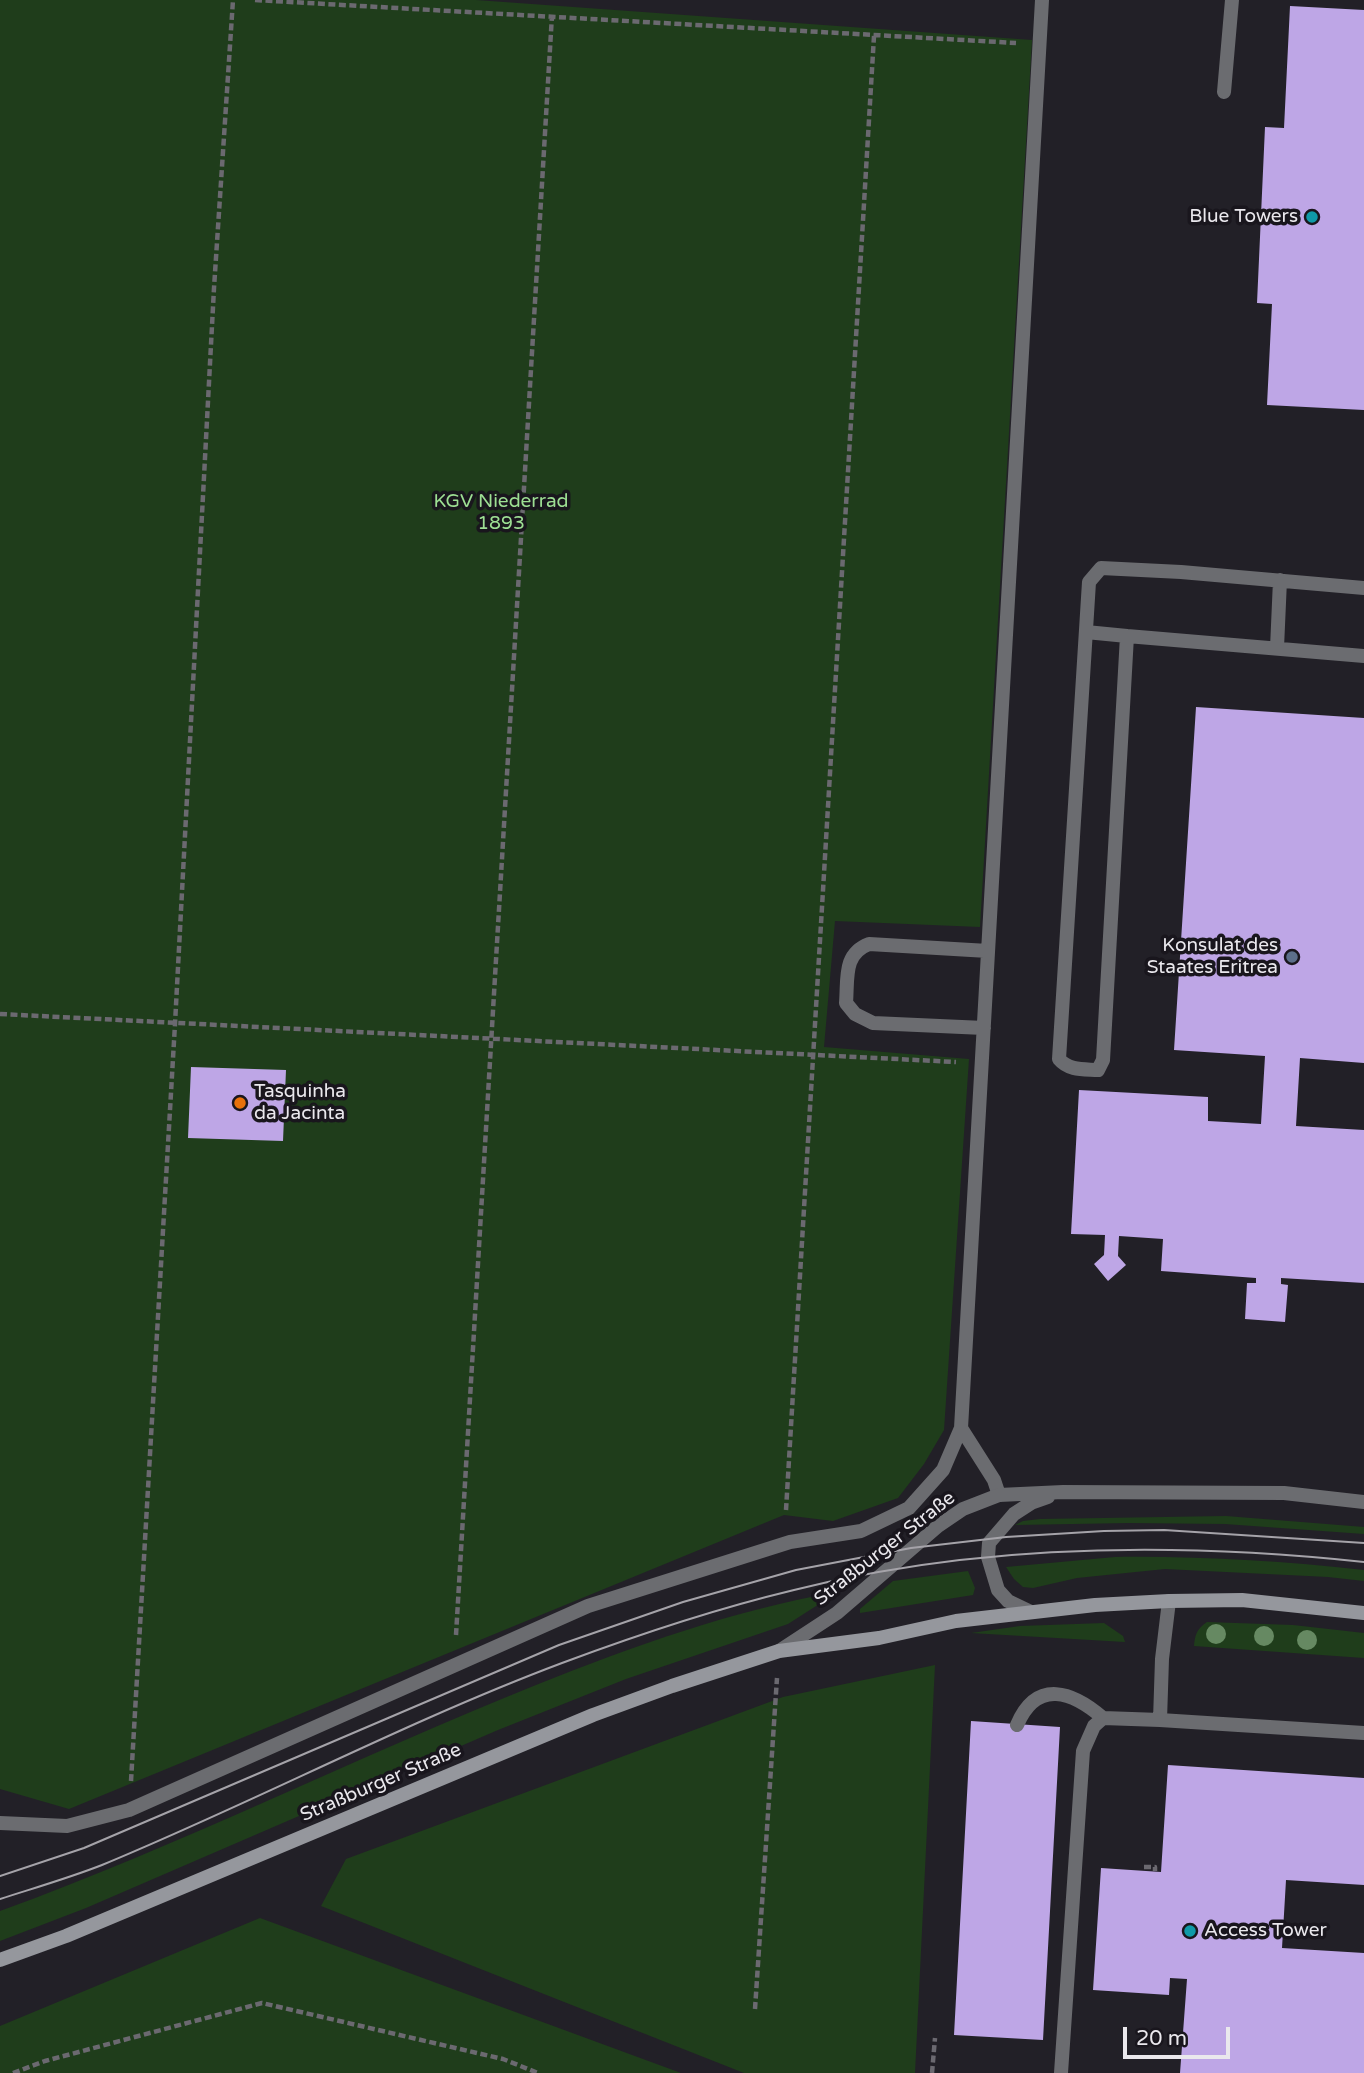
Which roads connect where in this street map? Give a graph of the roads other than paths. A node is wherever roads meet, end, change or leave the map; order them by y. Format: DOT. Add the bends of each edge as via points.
graph roads {
  1 [pos="1042,0"];
  2 [pos="1231,0"];
  3 [pos="1224,92"];
  4 [pos="1280,580"];
  5 [pos="1364,588"];
  6 [pos="1086,632"];
  7 [pos="1127,636"];
  8 [pos="1277,648"];
  9 [pos="1364,656"];
  10 [pos="988,951"];
  11 [pos="984,1028"];
  12 [pos="961,1428"];
  13 [pos="1063,1492"];
  14 [pos="999,1495"];
  15 [pos="1364,1502"];
  16 [pos="1169,1601"];
  17 [pos="1031,1612"];
  18 [pos="1364,1613"];
  19 [pos="779,1650"];
  20 [pos="1103,1718"];
  21 [pos="1160,1720"];
  22 [pos="1017,1725"];
  23 [pos="1364,1733"];
  24 [pos="0,1823"];
  25 [pos="0,1960"];
  26 [pos="1062,2073"];
  1 -- 10 [label="street"];
  2 -- 3 [label="street"];
  4 -- 5 [label="street"];
  4 -- 6 [label="street" via="1101,568 1089,582"];
  4 -- 8 [label="street"];
  6 -- 7 [label="street"];
  6 -- 7 [label="street" via="1059,1059 1073,1069 1098,1070 1103,1060"];
  7 -- 8 [label="street"];
  8 -- 9 [label="street"];
  10 -- 11 [label="street"];
  10 -- 11 [label="street" via="869,944 856,949 850,959 846,1003 873,1023"];
  11 -- 12 [label="street"];
  12 -- 14 [label="street"];
  12 -- 24 [label="street" via="943,1469 909,1508 860,1531 790,1542 588,1606 129,1810 67,1826"];
  13 -- 14 [label="street, Straßburger Straße"];
  13 -- 15 [label="street, Straßburger Straße" via="1284,1493"];
  13 -- 17 [label="street, Straßburger Straße" via="1014,1514 989,1543 988,1557 998,1590"];
  14 -- 19 [label="street, Straßburger Straße" via="971,1505 938,1527 837,1613"];
  16 -- 17 [label="main road, Straßburger Straße"];
  16 -- 18 [label="main road, Straßburger Straße" via="1242,1600"];
  16 -- 21 [label="street"];
  17 -- 19 [label="main road, Straßburger Straße"];
  19 -- 25 [label="main road, Straßburger Straße" via="593,1715"];
  20 -- 21 [label="street"];
  20 -- 22 [label="street" via="1080,1700 1057,1694 1030,1704"];
  20 -- 26 [label="street" via="1083,1751"];
  21 -- 23 [label="street"];
}
